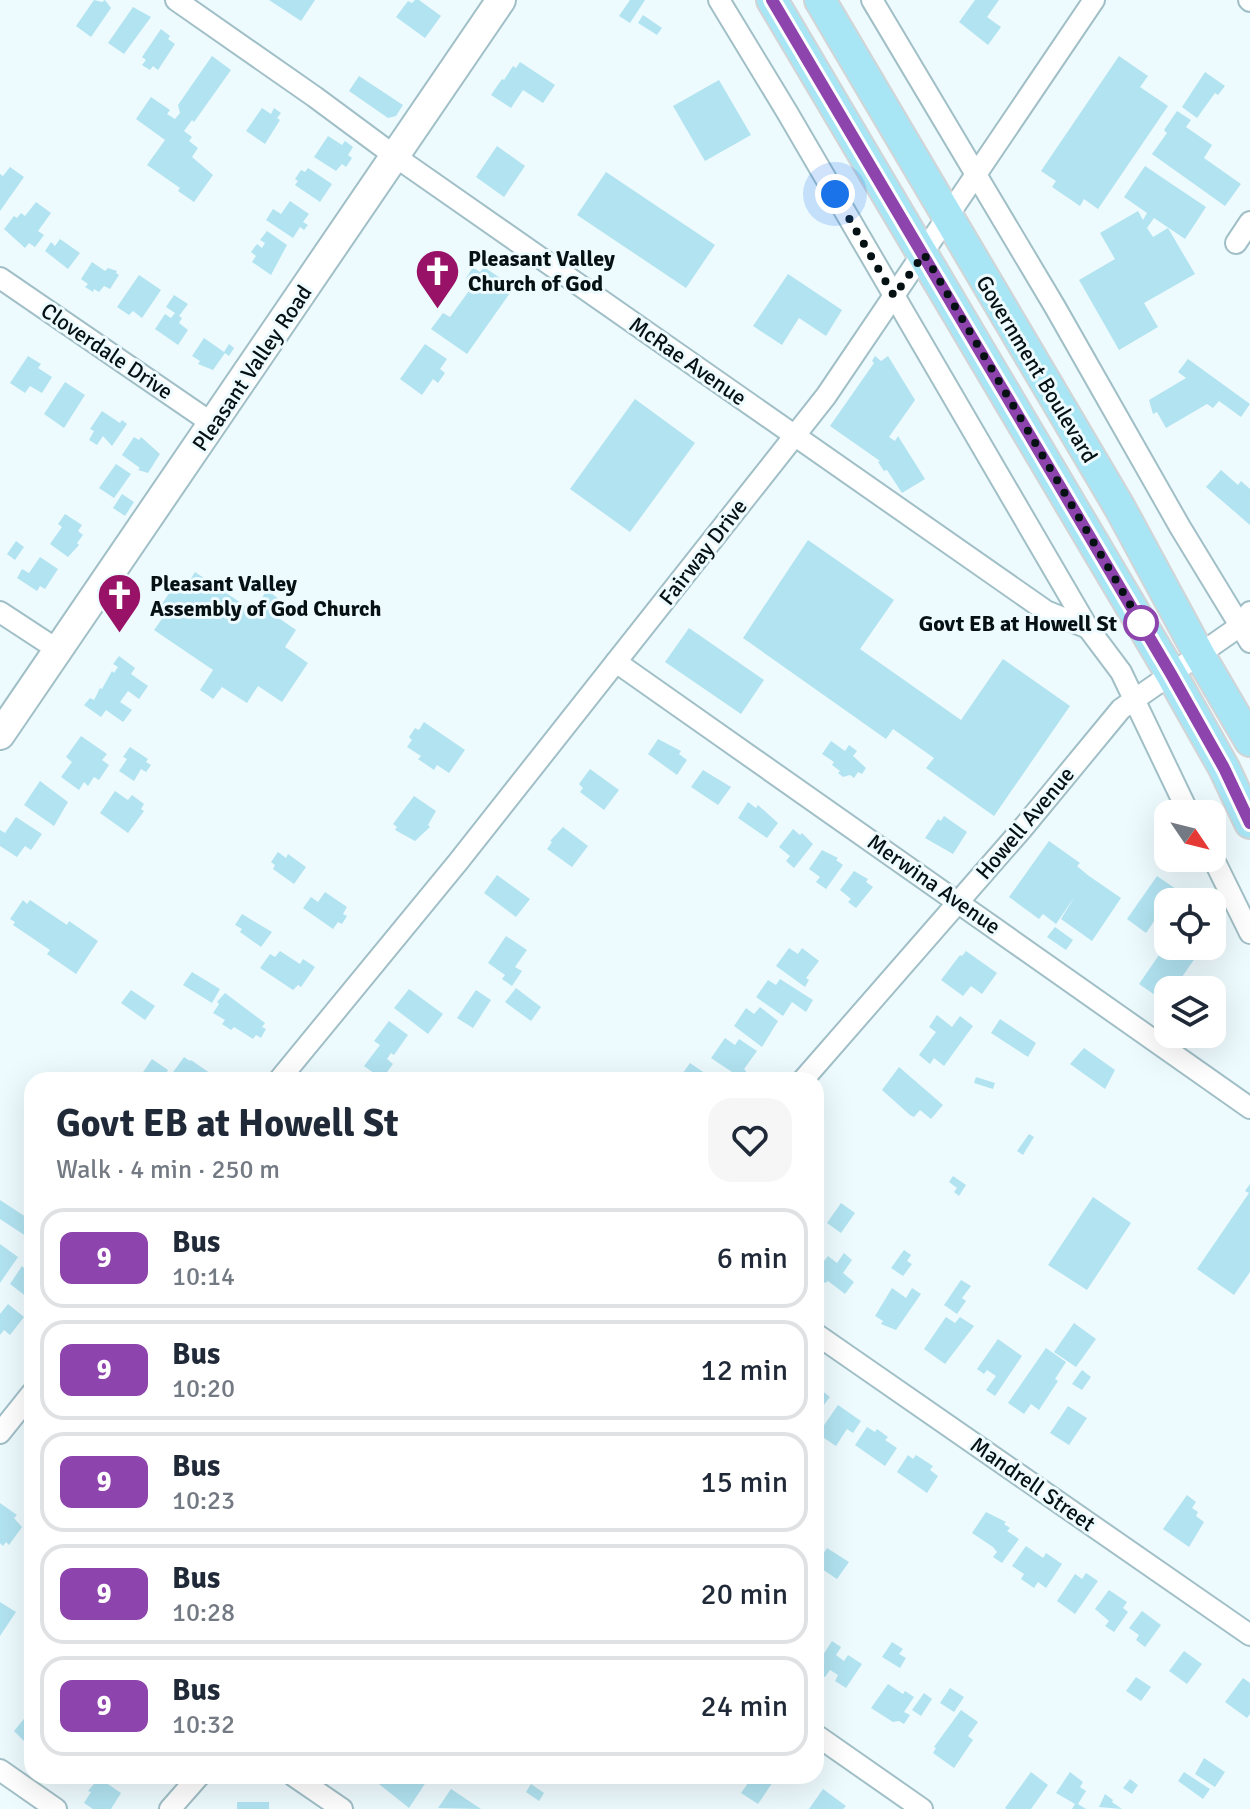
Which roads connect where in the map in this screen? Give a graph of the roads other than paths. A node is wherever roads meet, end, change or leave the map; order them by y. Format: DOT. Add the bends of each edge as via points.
graph roads {
  1 [pos="176,0"];
  2 [pos="501,0"];
  3 [pos="719,0"];
  4 [pos="772,0"];
  5 [pos="820,0"];
  6 [pos="872,0"];
  7 [pos="1094,0"];
  8 [pos="396,157"];
  9 [pos="976,176"];
  10 [pos="947,219"];
  11 [pos="1250,222"];
  12 [pos="1236,243"];
  13 [pos="924,254"];
  14 [pos="0,278"];
  15 [pos="894,296"];
  16 [pos="213,424"];
  17 [pos="795,436"];
  18 [pos="0,612"];
  19 [pos="1247,627"];
  20 [pos="1088,628"];
  21 [pos="58,650"];
  22 [pos="1199,654"];
  23 [pos="616,662"];
  24 [pos="1171,674"];
  25 [pos="1134,700"];
  26 [pos="0,735"];
  27 [pos="1250,741"];
  28 [pos="1182,800"];
  29 [pos="1250,823"];
  30 [pos="1220,872"];
  31 [pos="958,901"];
  32 [pos="1250,933"];
  33 [pos="285,1072"];
  34 [pos="810,1072"];
  35 [pos="1250,1108"];
  36 [pos="824,1340"];
  37 [pos="24,1403"];
  38 [pos="0,1433"];
  39 [pos="1250,1635"];
  40 [pos="824,1741"];
  41 [pos="0,1770"];
  42 [pos="192,1784"];
  43 [pos="306,1784"];
  44 [pos="56,1809"];
  45 [pos="170,1809"];
  46 [pos="342,1809"];
  47 [pos="922,1809"];
  1 -- 8 [label="street, McRae Avenue"];
  2 -- 8 [label="street, Pleasant Valley Road"];
  3 -- 15 [label="street"];
  4 -- 13 [label="main road, Government Boulevard"];
  5 -- 10 [label="main road, Government Boulevard"];
  6 -- 9 [label="street, Government Boulevard"];
  7 -- 9 [label="street, Fairway Drive"];
  8 -- 16 [label="street, Pleasant Valley Road"];
  8 -- 17 [label="street, McRae Avenue"];
  9 -- 10 [label="street, Fairway Drive"];
  9 -- 19 [label="street, Government Boulevard"];
  10 -- 13 [label="street, Fairway Drive"];
  10 -- 22 [label="main road, Government Boulevard" via="1120,508"];
  11 -- 12 [label="street"];
  13 -- 15 [label="street, Fairway Drive"];
  13 -- 24 [label="main road, Government Boulevard"];
  14 -- 16 [label="street, Cloverdale Drive"];
  15 -- 17 [label="street, Fairway Drive"];
  15 -- 20 [label="street"];
  16 -- 21 [label="street, Pleasant Valley Road"];
  17 -- 20 [label="street, McRae Avenue" via="1046,611"];
  17 -- 23 [label="street, Fairway Drive"];
  18 -- 21 [label="street"];
  19 -- 22 [label="street, Howell Avenue"];
  20 -- 25 [label="street" via="1121,672"];
  21 -- 26 [label="street, Pleasant Valley Road"];
  22 -- 24 [label="street, Howell Avenue"];
  22 -- 27 [label="main road, Government Boulevard"];
  23 -- 31 [label="street, Merwina Avenue"];
  23 -- 33 [label="street, Fairway Drive"];
  24 -- 25 [label="street, Howell Avenue"];
  24 -- 29 [label="main road, Government Boulevard"];
  25 -- 28 [label="street"];
  25 -- 31 [label="street, Howell Avenue"];
  30 -- 32 [label="street"];
  31 -- 34 [label="street, Howell Avenue"];
  31 -- 35 [label="street, Merwina Avenue"];
  36 -- 39 [label="street, Mandrell Street"];
  37 -- 38 [label="street"];
  40 -- 47 [label="street"];
  41 -- 44 [label="street"];
  42 -- 45 [label="street"];
  43 -- 46 [label="street"];
}
